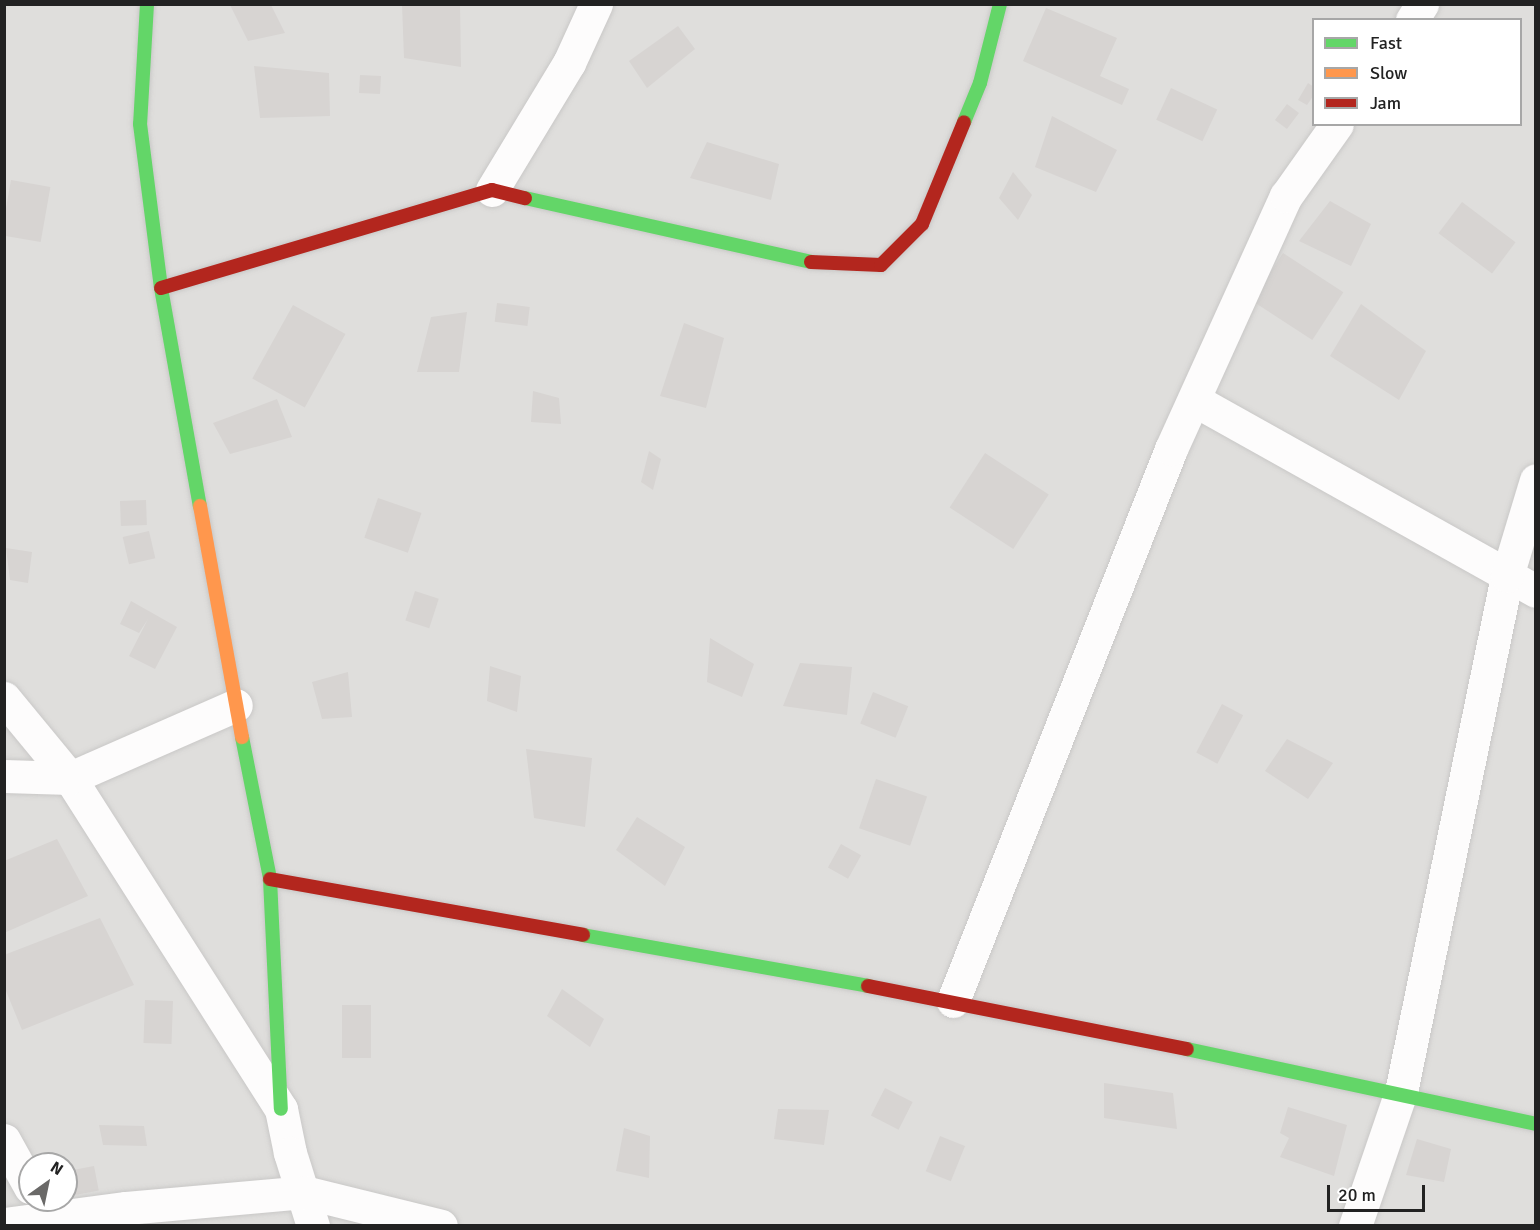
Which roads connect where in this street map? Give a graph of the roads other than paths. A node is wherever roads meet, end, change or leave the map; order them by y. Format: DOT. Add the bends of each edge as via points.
graph roads {
  1 [pos="147,4"];
  2 [pos="596,4"];
  3 [pos="1000,4"];
  4 [pos="1422,4"];
  5 [pos="1413,18"];
  6 [pos="1336,126"];
  7 [pos="492,190"];
  8 [pos="161,288"];
  9 [pos="1196,400"];
  10 [pos="1536,480"];
  11 [pos="1508,576"];
  12 [pos="1536,591"];
  13 [pos="4,698"];
  14 [pos="236,705"];
  15 [pos="4,776"];
  16 [pos="70,778"];
  17 [pos="270,879"];
  18 [pos="953,1001"];
  19 [pos="1401,1092"];
  20 [pos="281,1109"];
  21 [pos="1536,1124"];
  22 [pos="4,1140"];
  23 [pos="18,1165"];
  24 [pos="304,1192"];
  25 [pos="44,1215"];
  26 [pos="4,1224"];
  27 [pos="313,1226"];
  28 [pos="441,1226"];
  29 [pos="1355,1226"];
  1 -- 8 [label="street" via="140,124"];
  2 -- 7 [label="street" via="569,63"];
  3 -- 7 [label="street" via="980,83 922,224 881,265 803,262"];
  4 -- 5 [label="street"];
  6 -- 9 [label="street" via="1286,196"];
  7 -- 8 [label="street"];
  8 -- 14 [label="street"];
  9 -- 11 [label="street"];
  9 -- 18 [label="street" via="1158,482"];
  10 -- 11 [label="street"];
  11 -- 12 [label="street"];
  11 -- 19 [label="street"];
  13 -- 16 [label="street"];
  14 -- 16 [label="street"];
  14 -- 17 [label="street"];
  15 -- 16 [label="street"];
  16 -- 20 [label="street"];
  17 -- 18 [label="street"];
  17 -- 20 [label="street"];
  18 -- 19 [label="street"];
  19 -- 21 [label="street"];
  19 -- 29 [label="street"];
  20 -- 24 [label="street" via="290,1153"];
  22 -- 23 [label="street"];
  24 -- 25 [label="street"];
  24 -- 27 [label="street"];
  24 -- 28 [label="street"];
  25 -- 26 [label="street"];
}
